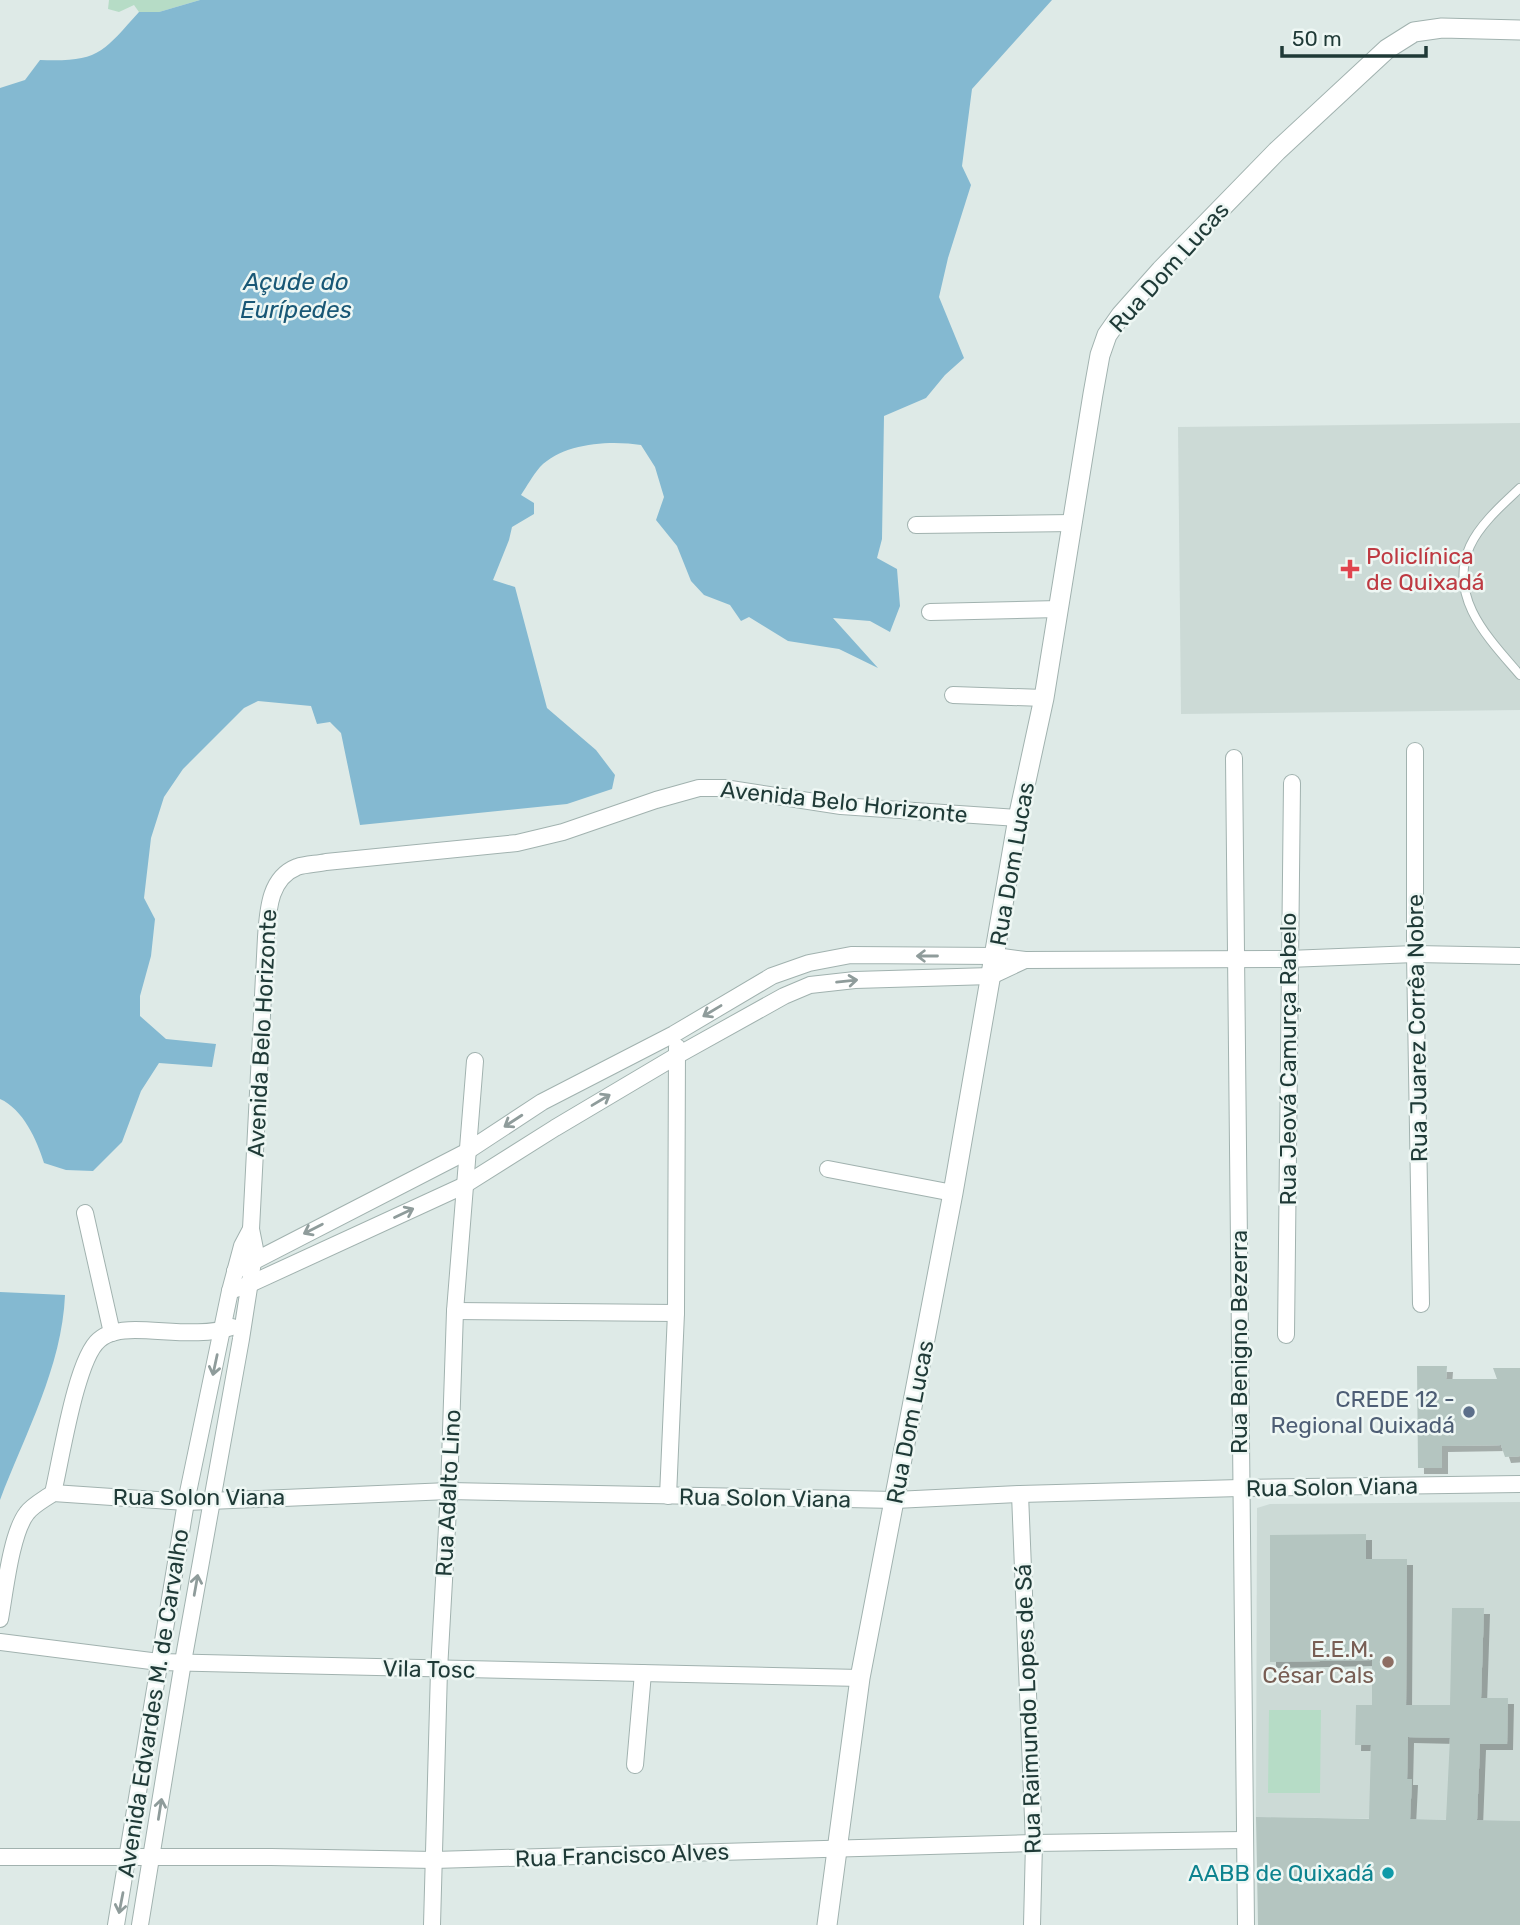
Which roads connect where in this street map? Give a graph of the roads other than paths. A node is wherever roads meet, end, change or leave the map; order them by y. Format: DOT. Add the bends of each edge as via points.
graph roads {
  1 [pos="1520,30"];
  2 [pos="1520,488"];
  3 [pos="1073,523"];
  4 [pos="916,525"];
  5 [pos="1059,609"];
  6 [pos="930,612"];
  7 [pos="1520,675"];
  8 [pos="953,695"];
  9 [pos="1044,698"];
  10 [pos="1415,751"];
  11 [pos="1234,758"];
  12 [pos="1292,783"];
  13 [pos="1018,818"];
  14 [pos="1415,954"];
  15 [pos="995,956"];
  16 [pos="1520,956"];
  17 [pos="1236,958"];
  18 [pos="1288,959"];
  19 [pos="1025,960"];
  20 [pos="809,963"];
  21 [pos="991,976"];
  22 [pos="810,985"];
  23 [pos="674,1034"];
  24 [pos="678,1055"];
  25 [pos="475,1061"];
  26 [pos="542,1102"];
  27 [pos="555,1128"];
  28 [pos="466,1152"];
  29 [pos="828,1169"];
  30 [pos="463,1185"];
  31 [pos="953,1193"];
  32 [pos="85,1213"];
  33 [pos="251,1229"];
  34 [pos="253,1263"];
  35 [pos="235,1271"];
  36 [pos="250,1284"];
  37 [pos="230,1292"];
  38 [pos="1421,1304"];
  39 [pos="455,1311"];
  40 [pos="676,1313"];
  41 [pos="244,1322"];
  42 [pos="222,1330"];
  43 [pos="112,1333"];
  44 [pos="1286,1335"];
  45 [pos="1520,1485"];
  46 [pos="1240,1488"];
  47 [pos="449,1492"];
  48 [pos="53,1493"];
  49 [pos="1020,1494"];
  50 [pos="668,1496"];
  51 [pos="895,1500"];
  52 [pos="211,1501"];
  53 [pos="186,1502"];
  54 [pos="0,1619"];
  55 [pos="0,1642"];
  56 [pos="159,1662"];
  57 [pos="183,1662"];
  58 [pos="439,1670"];
  59 [pos="643,1673"];
  60 [pos="860,1678"];
  61 [pos="635,1765"];
  62 [pos="1244,1840"];
  63 [pos="1034,1843"];
  64 [pos="837,1849"];
  65 [pos="0,1857"];
  66 [pos="129,1857"];
  67 [pos="153,1857"];
  68 [pos="434,1860"];
  69 [pos="116,1925"];
  70 [pos="140,1925"];
  71 [pos="432,1925"];
  72 [pos="827,1925"];
  73 [pos="1032,1925"];
  74 [pos="1246,1925"];
  1 -- 3 [label="street, Rua Dom Lucas" via="1413,32 1387,49 1277,151 1161,270 1121,315 1100,355"];
  2 -- 7 [label="lane" via="1470,545 1463,572 1466,602 1485,634"];
  3 -- 4 [label="street"];
  3 -- 5 [label="street, Rua Dom Lucas"];
  5 -- 6 [label="street"];
  5 -- 9 [label="street, Rua Dom Lucas"];
  8 -- 9 [label="street"];
  9 -- 13 [label="street, Rua Dom Lucas"];
  10 -- 14 [label="street, Rua Juarez Corrêa Nobre"];
  11 -- 17 [label="street, Rua Benigno Bezerra"];
  12 -- 18 [label="street, Rua Jeová Camurça Rabelo"];
  13 -- 15 [label="street, Rua Dom Lucas"];
  13 -- 33 [label="street, Avenida Belo Horizonte" via="841,806 699,788 517,842 296,867 283,876 270,900"];
  14 -- 16 [label="street"];
  14 -- 18 [label="street"];
  14 -- 38 [label="street, Rua Juarez Corrêa Nobre"];
  15 -- 19 [label="street"];
  15 -- 20 [label="street, one-way" via="851,956"];
  15 -- 21 [label="street, Rua Dom Lucas"];
  17 -- 18 [label="street"];
  17 -- 19 [label="street"];
  17 -- 46 [label="street, Rua Benigno Bezerra"];
  18 -- 44 [label="street, Rua Jeová Camurça Rabelo"];
  19 -- 21 [label="street"];
  20 -- 22 [label="street"];
  20 -- 23 [label="street, one-way" via="772,976"];
  22 -- 21 [label="street, one-way"];
  21 -- 31 [label="street, Rua Dom Lucas"];
  22 -- 24 [label="street"];
  23 -- 24 [label="street"];
  23 -- 26 [label="street"];
  27 -- 24 [label="street, one-way"];
  24 -- 40 [label="street"];
  25 -- 28 [label="street, Rua Adalto Lino"];
  26 -- 27 [label="street"];
  26 -- 28 [label="street, one-way"];
  27 -- 30 [label="street"];
  28 -- 30 [label="street, Rua Adalto Lino"];
  28 -- 34 [label="street, one-way"];
  29 -- 31 [label="street"];
  36 -- 30 [label="street, one-way"];
  30 -- 39 [label="street, Rua Adalto Lino"];
  31 -- 51 [label="street, Rua Dom Lucas"];
  32 -- 43 [label="street"];
  33 -- 34 [label="street, Avenida Edvardes M. de Carvalho"];
  33 -- 35 [label="street, Avenida Edvardes M. de Carvalho"];
  34 -- 35 [label="street"];
  34 -- 36 [label="street, Avenida Edvardes M. de Carvalho"];
  35 -- 37 [label="street, Avenida Edvardes M. de Carvalho"];
  36 -- 37 [label="street"];
  36 -- 41 [label="street, Avenida Edvardes M. de Carvalho"];
  37 -- 42 [label="street, Avenida Edvardes M. de Carvalho"];
  39 -- 40 [label="street"];
  39 -- 47 [label="street, Rua Adalto Lino"];
  40 -- 50 [label="street"];
  41 -- 42 [label="street"];
  41 -- 52 [label="street, Avenida Edvardes M. de Carvalho"];
  42 -- 43 [label="street"];
  42 -- 53 [label="street, Avenida Edvardes M. de Carvalho, one-way"];
  43 -- 48 [label="street" via="100,1338 85,1360"];
  45 -- 46 [label="street, Rua Solon Viana"];
  46 -- 49 [label="street, Rua Solon Viana"];
  46 -- 62 [label="street, Rua Benigno Bezerra"];
  47 -- 50 [label="street, Rua Solon Viana"];
  47 -- 52 [label="street, Rua Solon Viana"];
  47 -- 58 [label="street, Rua Adalto Lino"];
  48 -- 53 [label="street, Rua Solon Viana"];
  48 -- 54 [label="street" via="22,1520"];
  49 -- 51 [label="street, Rua Solon Viana"];
  49 -- 63 [label="street, Rua Raimundo Lopes de Sá"];
  50 -- 51 [label="street, Rua Solon Viana"];
  51 -- 60 [label="street, Rua Dom Lucas"];
  52 -- 53 [label="street, Rua Solon Viana"];
  57 -- 52 [label="street, Avenida Edvardes M. de Carvalho, one-way"];
  53 -- 56 [label="street, Avenida Edvardes M. de Carvalho"];
  55 -- 56 [label="street, Vila Tosc"];
  56 -- 57 [label="street, Vila Tosc"];
  56 -- 66 [label="street, Avenida Edvardes M. de Carvalho"];
  57 -- 58 [label="street, Vila Tosc"];
  67 -- 57 [label="street, Avenida Edvardes M. de Carvalho, one-way"];
  58 -- 59 [label="street, Vila Tosc"];
  58 -- 68 [label="street, Rua Adalto Lino"];
  59 -- 60 [label="street, Vila Tosc"];
  59 -- 61 [label="street"];
  60 -- 64 [label="street, Rua Dom Lucas"];
  62 -- 63 [label="street, Rua Francisco Alves"];
  62 -- 74 [label="street, Rua Benigno Bezerra"];
  63 -- 64 [label="street, Rua Francisco Alves"];
  63 -- 73 [label="street, Rua Raimundo Lopes de Sá"];
  64 -- 68 [label="street, Rua Francisco Alves"];
  64 -- 72 [label="street, Rua Dom Lucas"];
  65 -- 66 [label="street, Rua Francisco Alves"];
  66 -- 67 [label="street, Rua Francisco Alves"];
  66 -- 69 [label="street, Avenida Edvardes M. de Carvalho, one-way"];
  67 -- 68 [label="street, Rua Francisco Alves"];
  67 -- 70 [label="street, Avenida Edvardes M. de Carvalho"];
  68 -- 71 [label="street, Rua Adalto Lino"];
}
